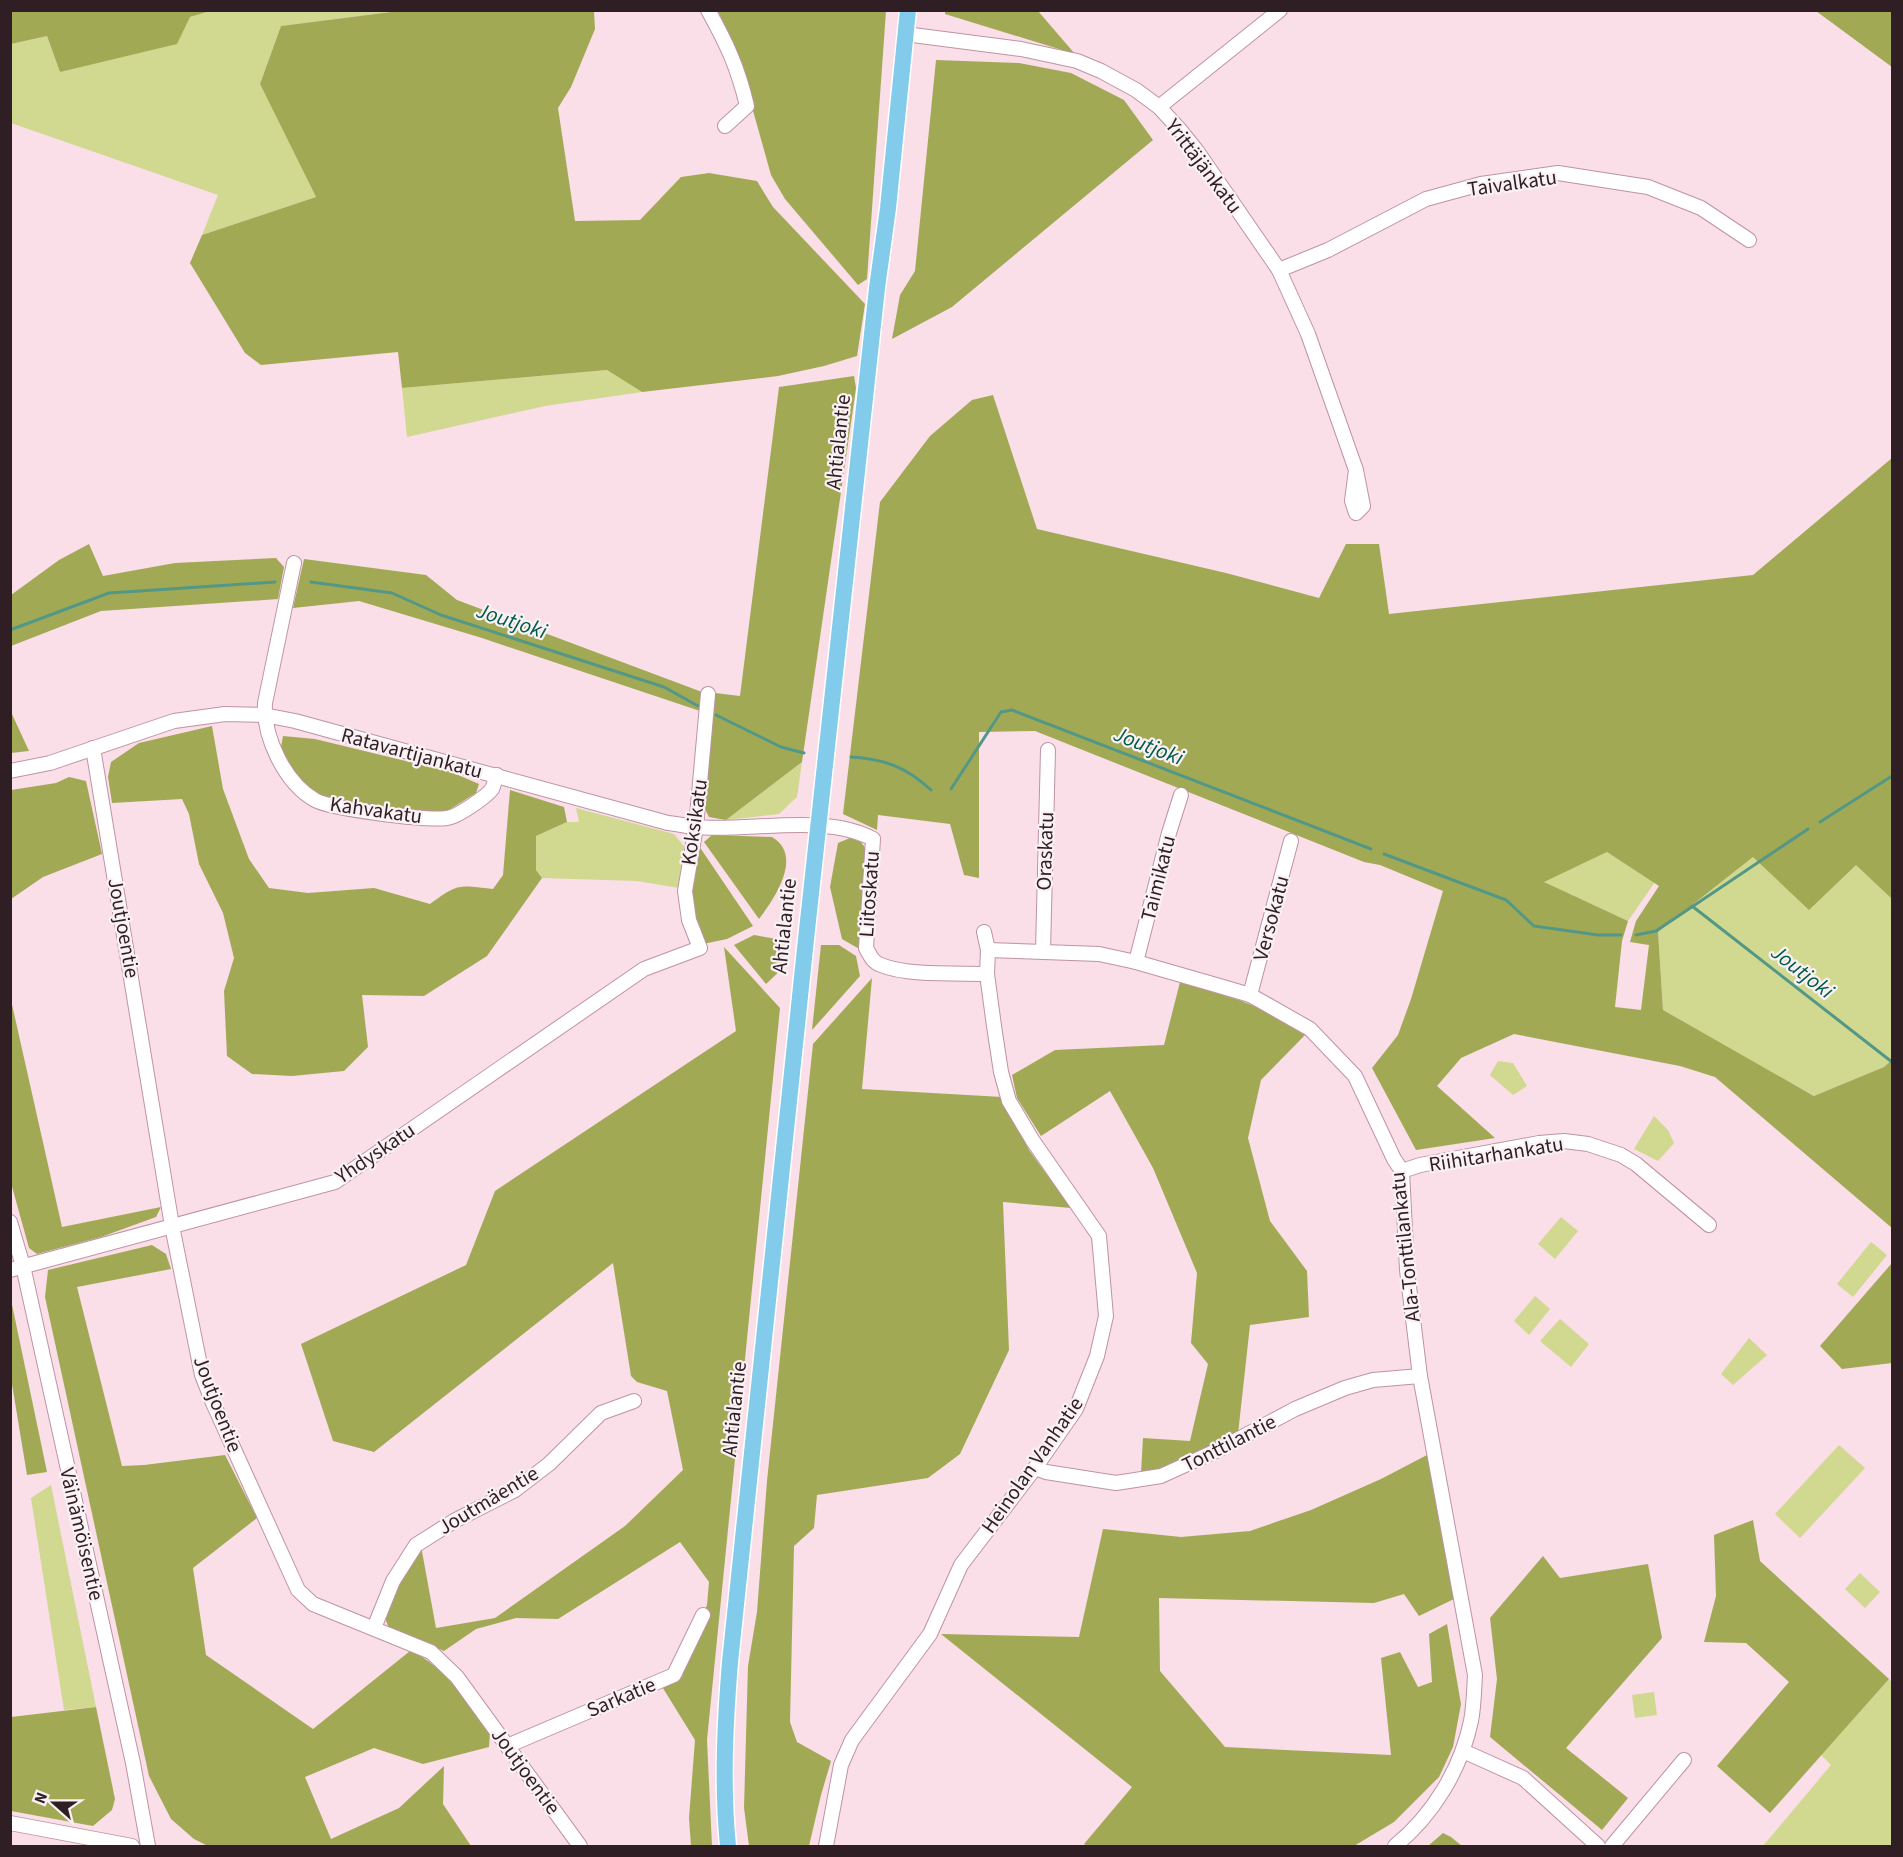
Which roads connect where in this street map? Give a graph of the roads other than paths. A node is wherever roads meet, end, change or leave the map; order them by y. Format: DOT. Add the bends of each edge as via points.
graph roads {
  1 [pos="708,10"];
  2 [pos="908,10"];
  3 [pos="1280,10"];
  4 [pos="905,34"];
  5 [pos="1159,107"];
  6 [pos="725,126"];
  7 [pos="1749,240"];
  8 [pos="1279,270"];
  9 [pos="1356,470"];
  10 [pos="294,563"];
  11 [pos="708,694"];
  12 [pos="264,715"];
  13 [pos="93,748"];
  14 [pos="1048,750"];
  15 [pos="10,771"];
  16 [pos="497,776"];
  17 [pos="1181,795"];
  18 [pos="696,827"];
  19 [pos="818,827"];
  20 [pos="1291,841"];
  21 [pos="984,932"];
  22 [pos="700,948"];
  23 [pos="988,950"];
  24 [pos="1043,951"];
  25 [pos="1136,962"];
  26 [pos="987,974"];
  27 [pos="1250,995"];
  28 [pos="1402,1171"];
  29 [pos="10,1222"];
  30 [pos="1709,1225"];
  31 [pos="172,1226"];
  32 [pos="17,1268"];
  33 [pos="1420,1376"];
  34 [pos="634,1401"];
  35 [pos="1035,1468"];
  36 [pos="703,1616"];
  37 [pos="374,1628"];
  38 [pos="507,1746"];
  39 [pos="1463,1751"];
  40 [pos="1684,1760"];
  41 [pos="10,1823"];
  42 [pos="132,1846"];
  43 [pos="148,1846"];
  44 [pos="580,1846"];
  45 [pos="728,1846"];
  46 [pos="826,1846"];
  47 [pos="1395,1846"];
  48 [pos="1598,1846"];
  49 [pos="1612,1846"];
  1 -- 6 [label="street" via="729,48 747,106"];
  2 -- 4 [label="main road, Ahtialantie"];
  3 -- 5 [label="street"];
  4 -- 5 [label="street, Yrittäjänkatu" via="1021,49 1077,61 1136,90"];
  4 -- 19 [label="main road, Ahtialantie"];
  5 -- 8 [label="street, Yrittäjänkatu" via="1197,151"];
  7 -- 8 [label="street, Taivalkatu" via="1701,208 1648,187 1558,173 1481,184 1426,199 1328,250"];
  8 -- 9 [label="street, Yrittäjänkatu" via="1308,334"];
  10 -- 12 [label="street, Kahvakatu"];
  11 -- 18 [label="street, Koksikatu"];
  12 -- 13 [label="street, Ratavartijankatu" via="225,714 174,721"];
  12 -- 16 [label="street, Ratavartijankatu"];
  12 -- 16 [label="street, Kahvakatu" via="281,766 316,801 359,810 448,818 492,789"];
  13 -- 15 [label="street, Ratavartijankatu"];
  13 -- 31 [label="street, Joutjoentie"];
  14 -- 24 [label="street, Oraskatu"];
  16 -- 18 [label="street, Ratavartijankatu" via="668,823"];
  17 -- 25 [label="street, Taimikatu"];
  18 -- 19 [label="street, Ratavartijankatu"];
  18 -- 22 [label="street, Koksikatu" via="685,891 689,920"];
  19 -- 26 [label="street, Liitoskatu" via="836,827 873,839 866,948 871,959 903,971"];
  19 -- 45 [label="main road, Ahtialantie" via="729,1674 724,1731"];
  20 -- 27 [label="street, Versokatu"];
  21 -- 23 [label="street, Heinolan Vanhatie"];
  22 -- 31 [label="street, Yhdyskatu" via="644,969 335,1182"];
  23 -- 24 [label="street, Ala-Tonttilankatu"];
  23 -- 26 [label="street, Heinolan Vanhatie"];
  24 -- 25 [label="street, Ala-Tonttilankatu" via="1099,954"];
  25 -- 27 [label="street, Ala-Tonttilankatu"];
  26 -- 35 [label="street, Heinolan Vanhatie" via="1009,1101 1099,1236 1106,1316 1098,1356 1076,1409"];
  27 -- 28 [label="street, Ala-Tonttilankatu" via="1310,1029 1355,1076"];
  28 -- 30 [label="street, Riihitarhankatu" via="1539,1143 1588,1144 1636,1164"];
  28 -- 33 [label="street, Ala-Tonttilankatu" via="1407,1270"];
  29 -- 32 [label="street, Väinämöisentie"];
  31 -- 32 [label="street, Yhdyskatu"];
  31 -- 37 [label="street, Joutjoentie" via="202,1375 292,1580 313,1604"];
  32 -- 43 [label="street, Väinämöisentie" via="133,1762"];
  33 -- 35 [label="street, Tonttilantie" via="1373,1380 1346,1388 1161,1476 1116,1483"];
  33 -- 39 [label="street, Ala-Tonttilankatu" via="1475,1675 1472,1719"];
  34 -- 37 [label="street, Joutmäentie" via="601,1413 549,1464 515,1490 416,1545 393,1581"];
  35 -- 46 [label="street, Heinolan Vanhatie" via="961,1564 930,1634 852,1740 841,1765"];
  36 -- 38 [label="street, Sarkatie" via="674,1675"];
  37 -- 38 [label="street, Joutjoentie" via="431,1652 456,1677"];
  38 -- 44 [label="street, Joutjoentie"];
  39 -- 47 [label="street, Ala-Tonttilankatu" via="1429,1811"];
  39 -- 48 [label="street" via="1523,1778"];
  40 -- 49 [label="street"];
  41 -- 42 [label="street"];
}
